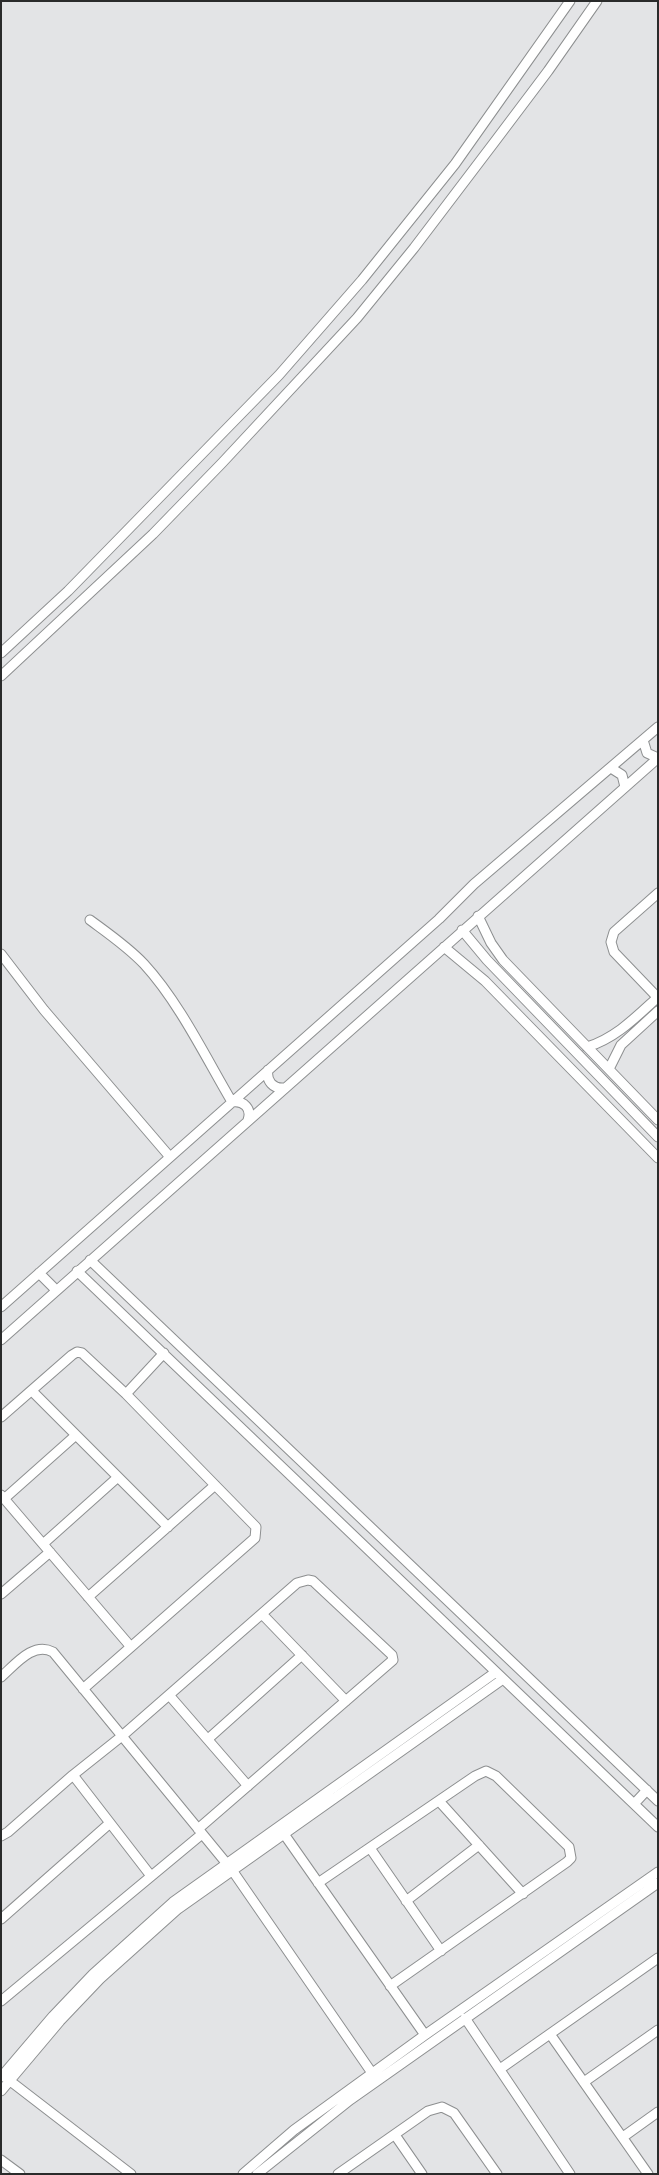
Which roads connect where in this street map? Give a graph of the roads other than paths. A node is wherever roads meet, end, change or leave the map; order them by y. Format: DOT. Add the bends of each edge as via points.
graph roads {
  1 [pos="570,1"];
  2 [pos="597,1"];
  3 [pos="1,653"];
  4 [pos="1,676"];
  5 [pos="658,727"];
  6 [pos="643,740"];
  7 [pos="658,758"];
  8 [pos="611,768"];
  9 [pos="625,787"];
  10 [pos="658,893"];
  11 [pos="478,916"];
  12 [pos="90,920"];
  13 [pos="462,930"];
  14 [pos="444,947"];
  15 [pos="1,954"];
  16 [pos="658,998"];
  17 [pos="658,1012"];
  18 [pos="587,1047"];
  19 [pos="609,1069"];
  20 [pos="268,1070"];
  21 [pos="284,1088"];
  22 [pos="232,1102"];
  23 [pos="248,1120"];
  24 [pos="658,1120"];
  25 [pos="658,1137"];
  26 [pos="170,1157"];
  27 [pos="658,1158"];
  28 [pos="90,1260"];
  29 [pos="78,1271"];
  30 [pos="39,1273"];
  31 [pos="56,1290"];
  32 [pos="1,1307"];
  33 [pos="1,1340"];
  34 [pos="164,1353"];
  35 [pos="32,1391"];
  36 [pos="126,1394"];
  37 [pos="1,1418"];
  38 [pos="76,1435"];
  39 [pos="118,1477"];
  40 [pos="215,1485"];
  41 [pos="3,1497"];
  42 [pos="168,1527"];
  43 [pos="43,1544"];
  44 [pos="50,1552"];
  45 [pos="404,1559"];
  46 [pos="392,1571"];
  47 [pos="1,1594"];
  48 [pos="88,1597"];
  49 [pos="262,1614"];
  50 [pos="131,1647"];
  51 [pos="302,1655"];
  52 [pos="496,1672"];
  53 [pos="1,1677"];
  54 [pos="504,1678"];
  55 [pos="83,1689"];
  56 [pos="169,1695"];
  57 [pos="346,1701"];
  58 [pos="122,1736"];
  59 [pos="208,1739"];
  60 [pos="73,1775"];
  61 [pos="248,1786"];
  62 [pos="647,1790"];
  63 [pos="439,1801"];
  64 [pos="658,1801"];
  65 [pos="634,1804"];
  66 [pos="110,1823"];
  67 [pos="658,1827"];
  68 [pos="200,1831"];
  69 [pos="284,1834"];
  70 [pos="1,1836"];
  71 [pos="479,1845"];
  72 [pos="370,1848"];
  73 [pos="229,1867"];
  74 [pos="658,1872"];
  75 [pos="151,1876"];
  76 [pos="318,1883"];
  77 [pos="658,1883"];
  78 [pos="523,1894"];
  79 [pos="406,1901"];
  80 [pos="1,1919"];
  81 [pos="441,1951"];
  82 [pos="658,1958"];
  83 [pos="390,1986"];
  84 [pos="1,2002"];
  85 [pos="466,2018"];
  86 [pos="658,2030"];
  87 [pos="550,2034"];
  88 [pos="425,2035"];
  89 [pos="500,2069"];
  90 [pos="372,2073"];
  91 [pos="4,2078"];
  92 [pos="584,2082"];
  93 [pos="1,2091"];
  94 [pos="658,2112"];
  95 [pos="395,2135"];
  96 [pos="622,2137"];
  97 [pos="1,2160"];
  98 [pos="16,2173"];
  99 [pos="132,2174"];
  100 [pos="243,2174"];
  101 [pos="257,2174"];
  102 [pos="338,2174"];
  103 [pos="422,2174"];
  104 [pos="497,2174"];
  105 [pos="570,2174"];
  106 [pos="648,2174"];
  1 -- 3 [label="street" via="455,164 357,286 279,374 68,591"];
  2 -- 4 [label="street" via="496,140 357,318 136,551"];
  5 -- 6 [label="street"];
  6 -- 7 [label="street" via="647,753"];
  6 -- 8 [label="street"];
  7 -- 9 [label="street"];
  8 -- 9 [label="street" via="622,775"];
  8 -- 20 [label="street" via="474,884 439,919"];
  9 -- 11 [label="street"];
  10 -- 16 [label="street" via="614,932 610,942 614,952"];
  11 -- 13 [label="street"];
  11 -- 18 [label="street" via="491,943 503,960"];
  12 -- 22 [label="street" via="133,953 158,980"];
  13 -- 14 [label="street"];
  13 -- 25 [label="street" via="487,960"];
  14 -- 21 [label="street"];
  14 -- 27 [label="street" via="485,981"];
  15 -- 26 [label="street" via="44,1010"];
  16 -- 18 [label="street" via="618,1033"];
  17 -- 19 [label="street" via="621,1046"];
  18 -- 19 [label="street"];
  19 -- 24 [label="street"];
  20 -- 21 [label="street" via="268,1080 272,1085"];
  20 -- 22 [label="street"];
  21 -- 23 [label="street"];
  22 -- 23 [label="street" via="242,1103 247,1107"];
  22 -- 26 [label="street"];
  23 -- 28 [label="street"];
  26 -- 30 [label="street"];
  28 -- 29 [label="street"];
  28 -- 45 [label="street"];
  29 -- 31 [label="street"];
  29 -- 34 [label="street"];
  30 -- 31 [label="street"];
  30 -- 32 [label="street"];
  31 -- 33 [label="street"];
  34 -- 36 [label="street"];
  34 -- 46 [label="street"];
  35 -- 36 [label="street" via="72,1355 80,1352"];
  35 -- 37 [label="street"];
  35 -- 38 [label="street"];
  36 -- 40 [label="street"];
  38 -- 39 [label="street"];
  38 -- 41 [label="street"];
  39 -- 42 [label="street"];
  39 -- 43 [label="street"];
  40 -- 42 [label="street"];
  40 -- 50 [label="street" via="254,1524 257,1531 255,1538"];
  41 -- 43 [label="street"];
  42 -- 48 [label="street"];
  43 -- 44 [label="street"];
  44 -- 47 [label="street"];
  44 -- 48 [label="street"];
  45 -- 46 [label="street"];
  45 -- 62 [label="street"];
  46 -- 52 [label="street"];
  48 -- 50 [label="street"];
  49 -- 51 [label="street"];
  49 -- 56 [label="street"];
  49 -- 57 [label="street" via="297,1583 313,1581 392,1655 392,1661"];
  50 -- 55 [label="street"];
  51 -- 57 [label="street"];
  51 -- 59 [label="street"];
  52 -- 54 [label="street"];
  52 -- 73 [label="street"];
  53 -- 55 [label="street" via="32,1651 43,1648 53,1652"];
  54 -- 65 [label="street"];
  54 -- 69 [label="street"];
  55 -- 58 [label="street"];
  56 -- 58 [label="street"];
  56 -- 59 [label="street"];
  57 -- 61 [label="street"];
  58 -- 60 [label="street"];
  58 -- 68 [label="street"];
  59 -- 61 [label="street"];
  60 -- 66 [label="street"];
  60 -- 70 [label="street"];
  61 -- 68 [label="street"];
  62 -- 64 [label="street"];
  62 -- 65 [label="street"];
  63 -- 71 [label="street"];
  63 -- 72 [label="street"];
  63 -- 78 [label="street" via="481,1772 492,1773 569,1847 571,1858 568,1862"];
  65 -- 67 [label="street"];
  66 -- 75 [label="street"];
  66 -- 80 [label="street"];
  68 -- 73 [label="street"];
  68 -- 75 [label="street"];
  69 -- 73 [label="street"];
  69 -- 76 [label="street"];
  71 -- 78 [label="street"];
  71 -- 79 [label="street"];
  72 -- 76 [label="street"];
  72 -- 79 [label="street"];
  73 -- 90 [label="street"];
  73 -- 91 [label="street" via="100,1979"];
  74 -- 88 [label="street"];
  75 -- 84 [label="street"];
  76 -- 83 [label="street"];
  77 -- 85 [label="street"];
  78 -- 81 [label="street"];
  79 -- 81 [label="street"];
  81 -- 83 [label="street"];
  82 -- 87 [label="street"];
  83 -- 88 [label="street"];
  85 -- 89 [label="street"];
  85 -- 101 [label="street" via="350,2100"];
  86 -- 92 [label="street"];
  87 -- 89 [label="street"];
  87 -- 92 [label="street"];
  88 -- 90 [label="street"];
  89 -- 105 [label="street"];
  90 -- 100 [label="street" via="294,2130"];
  91 -- 93 [label="street"];
  91 -- 99 [label="street"];
  92 -- 96 [label="street"];
  94 -- 96 [label="street"];
  95 -- 102 [label="street"];
  95 -- 103 [label="street"];
  95 -- 104 [label="street" via="435,2108 448,2109 454,2113"];
  96 -- 106 [label="street"];
  97 -- 98 [label="street"];
}
